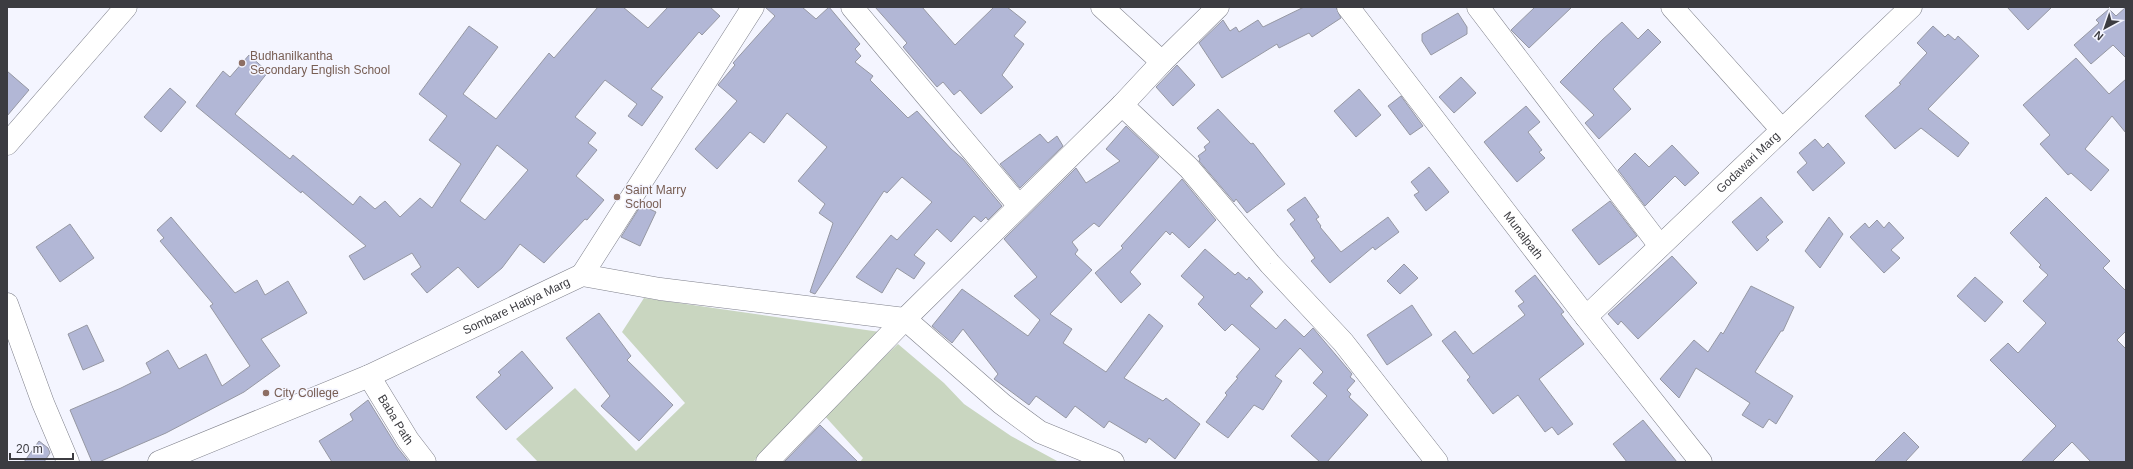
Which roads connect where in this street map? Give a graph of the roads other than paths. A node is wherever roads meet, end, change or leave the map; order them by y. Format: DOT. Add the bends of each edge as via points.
graph roads {
  1 [pos="126,7"];
  2 [pos="753,7"];
  3 [pos="852,7"];
  4 [pos="1102,7"];
  5 [pos="1218,7"];
  6 [pos="1348,7"];
  7 [pos="1478,7"];
  8 [pos="1672,7"];
  9 [pos="1911,7"];
  10 [pos="1162,62"];
  11 [pos="1122,105"];
  12 [pos="1782,130"];
  13 [pos="7,144"];
  14 [pos="1019,206"];
  15 [pos="1660,246"];
  16 [pos="582,275"];
  17 [pos="7,304"];
  18 [pos="1586,317"];
  19 [pos="905,319"];
  20 [pos="369,376"];
  21 [pos="68,462"];
  22 [pos="159,462"];
  23 [pos="425,462"];
  24 [pos="767,462"];
  25 [pos="1113,462"];
  26 [pos="1437,462"];
  27 [pos="1701,462"];
  1 -- 13 [label="street"];
  2 -- 16 [label="street, Sombare Hatiya Marg"];
  3 -- 14 [label="street"];
  4 -- 10 [label="street"];
  5 -- 10 [label="street"];
  6 -- 18 [label="street, Munalpath"];
  7 -- 15 [label="street"];
  8 -- 12 [label="street"];
  9 -- 12 [label="street, Godawari Marg"];
  10 -- 11 [label="street"];
  11 -- 14 [label="street"];
  11 -- 26 [label="street" via="1189,168 1270,264 1343,342"];
  12 -- 15 [label="street, Godawari Marg"];
  14 -- 19 [label="street"];
  15 -- 18 [label="street, Godawari Marg"];
  16 -- 19 [label="street" via="660,289"];
  16 -- 20 [label="street, Sombare Hatiya Marg"];
  17 -- 21 [label="street" via="43,403"];
  18 -- 27 [label="street, Munalpath"];
  19 -- 24 [label="street"];
  19 -- 25 [label="street" via="1002,404 1040,432"];
  20 -- 22 [label="street, Sombare Hatiya Marg"];
  20 -- 23 [label="street, Baba Path" via="408,440"];
}
